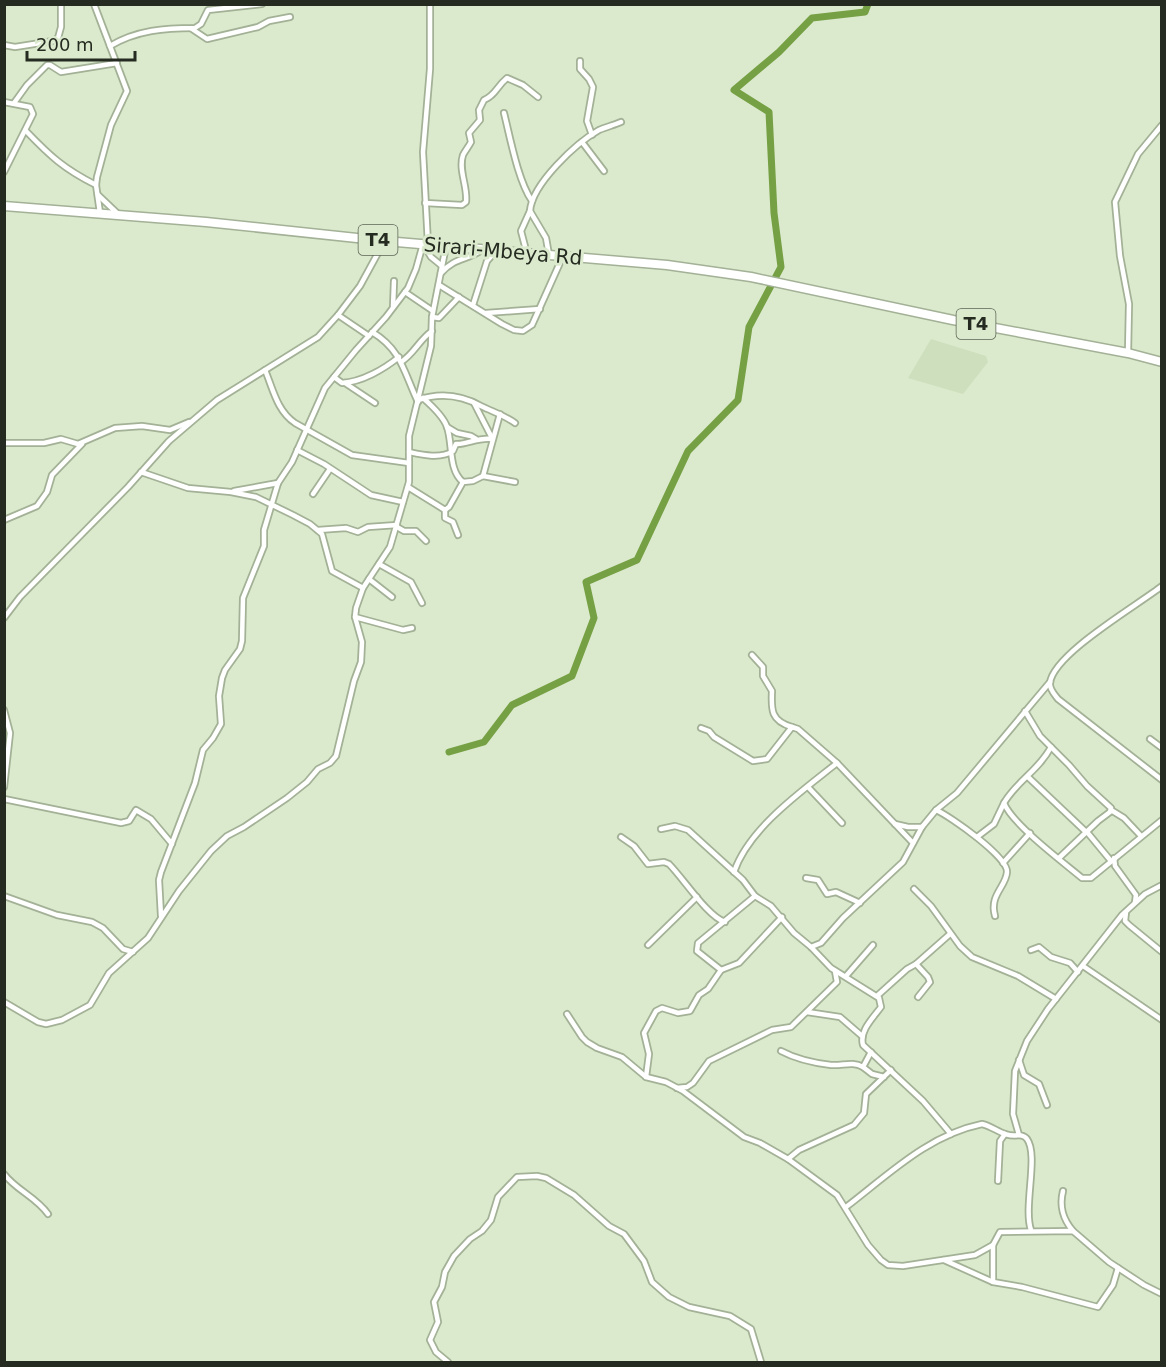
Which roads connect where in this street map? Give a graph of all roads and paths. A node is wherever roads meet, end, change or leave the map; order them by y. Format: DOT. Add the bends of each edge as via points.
graph roads {
  1 [pos="61,4"];
  2 [pos="94,4"];
  3 [pos="430,4"];
  4 [pos="261,5"];
  5 [pos="290,17"];
  6 [pos="190,28"];
  7 [pos="4,45"];
  8 [pos="110,46"];
  9 [pos="580,61"];
  10 [pos="117,63"];
  11 [pos="538,97"];
  12 [pos="4,102"];
  13 [pos="14,104"];
  14 [pos="504,113"];
  15 [pos="621,122"];
  16 [pos="1161,125"];
  17 [pos="26,131"];
  18 [pos="592,135"];
  19 [pos="582,142"];
  20 [pos="4,171"];
  21 [pos="604,171"];
  22 [pos="96,185"];
  23 [pos="98,195"];
  24 [pos="532,201"];
  25 [pos="425,203"];
  26 [pos="4,206"];
  27 [pos="530,211"];
  28 [pos="100,213"];
  29 [pos="120,216"];
  30 [pos="385,241"];
  31 [pos="425,244"];
  32 [pos="446,246"];
  33 [pos="482,250"];
  34 [pos="496,251"];
  35 [pos="527,254"];
  36 [pos="549,255"];
  37 [pos="563,255"];
  38 [pos="442,266"];
  39 [pos="441,273"];
  40 [pos="394,281"];
  41 [pos="439,285"];
  42 [pos="405,292"];
  43 [pos="459,297"];
  44 [pos="473,305"];
  45 [pos="393,307"];
  46 [pos="540,309"];
  47 [pos="486,313"];
  48 [pos="432,314"];
  49 [pos="338,315"];
  50 [pos="432,331"];
  51 [pos="370,334"];
  52 [pos="1128,353"];
  53 [pos="400,359"];
  54 [pos="1161,362"];
  55 [pos="265,370"];
  56 [pos="334,377"];
  57 [pos="356,380"];
  58 [pos="345,382"];
  59 [pos="361,393"];
  60 [pos="420,400"];
  61 [pos="473,400"];
  62 [pos="375,403"];
  63 [pos="500,414"];
  64 [pos="194,420"];
  65 [pos="515,423"];
  66 [pos="447,427"];
  67 [pos="306,428"];
  68 [pos="492,439"];
  69 [pos="476,440"];
  70 [pos="4,443"];
  71 [pos="83,443"];
  72 [pos="297,450"];
  73 [pos="409,452"];
  74 [pos="451,452"];
  75 [pos="409,463"];
  76 [pos="330,469"];
  77 [pos="141,472"];
  78 [pos="483,476"];
  79 [pos="463,482"];
  80 [pos="515,482"];
  81 [pos="278,483"];
  82 [pos="408,487"];
  83 [pos="231,492"];
  84 [pos="313,494"];
  85 [pos="403,502"];
  86 [pos="271,504"];
  87 [pos="445,510"];
  88 [pos="4,520"];
  89 [pos="397,526"];
  90 [pos="318,530"];
  91 [pos="458,535"];
  92 [pos="426,541"];
  93 [pos="379,564"];
  94 [pos="369,579"];
  95 [pos="1161,586"];
  96 [pos="363,588"];
  97 [pos="392,597"];
  98 [pos="422,603"];
  99 [pos="13,606"];
  100 [pos="4,609"];
  101 [pos="355,617"];
  102 [pos="4,618"];
  103 [pos="412,628"];
  104 [pos="752,655"];
  105 [pos="1050,682"];
  106 [pos="4,710"];
  107 [pos="1025,711"];
  108 [pos="792,727"];
  109 [pos="701,728"];
  110 [pos="1150,739"];
  111 [pos="1051,747"];
  112 [pos="1161,748"];
  113 [pos="837,763"];
  114 [pos="6,767"];
  115 [pos="1028,777"];
  116 [pos="1161,780"];
  117 [pos="4,787"];
  118 [pos="808,788"];
  119 [pos="4,800"];
  120 [pos="1004,803"];
  121 [pos="936,810"];
  122 [pos="1111,810"];
  123 [pos="1161,820"];
  124 [pos="842,823"];
  125 [pos="894,824"];
  126 [pos="922,827"];
  127 [pos="661,829"];
  128 [pos="1086,832"];
  129 [pos="1030,833"];
  130 [pos="1141,836"];
  131 [pos="621,837"];
  132 [pos="977,837"];
  133 [pos="913,843"];
  134 [pos="172,844"];
  135 [pos="1059,858"];
  136 [pos="1113,859"];
  137 [pos="1004,863"];
  138 [pos="1106,866"];
  139 [pos="1115,866"];
  140 [pos="734,872"];
  141 [pos="806,878"];
  142 [pos="1161,885"];
  143 [pos="914,889"];
  144 [pos="1145,894"];
  145 [pos="1136,895"];
  146 [pos="4,896"];
  147 [pos="755,896"];
  148 [pos="697,897"];
  149 [pos="860,903"];
  150 [pos="1134,905"];
  151 [pos="1126,912"];
  152 [pos="161,916"];
  153 [pos="995,916"];
  154 [pos="782,917"];
  155 [pos="725,922"];
  156 [pos="950,934"];
  157 [pos="821,943"];
  158 [pos="648,945"];
  159 [pos="873,945"];
  160 [pos="811,947"];
  161 [pos="1031,950"];
  162 [pos="133,952"];
  163 [pos="1161,952"];
  164 [pos="820,956"];
  165 [pos="916,964"];
  166 [pos="1083,966"];
  167 [pos="721,970"];
  168 [pos="836,971"];
  169 [pos="1078,972"];
  170 [pos="846,976"];
  171 [pos="877,996"];
  172 [pos="918,997"];
  173 [pos="1056,999"];
  174 [pos="4,1002"];
  175 [pos="807,1012"];
  176 [pos="567,1014"];
  177 [pos="1161,1020"];
  178 [pos="862,1036"];
  179 [pos="781,1051"];
  180 [pos="871,1052"];
  181 [pos="1019,1060"];
  182 [pos="863,1067"];
  183 [pos="891,1070"];
  184 [pos="1024,1075"];
  185 [pos="646,1077"];
  186 [pos="884,1077"];
  187 [pos="1015,1079"];
  188 [pos="677,1088"];
  189 [pos="1047,1105"];
  190 [pos="951,1134"];
  191 [pos="1005,1134"];
  192 [pos="1019,1135"];
  193 [pos="788,1160"];
  194 [pos="4,1174"];
  195 [pos="998,1181"];
  196 [pos="1063,1191"];
  197 [pos="846,1207"];
  198 [pos="48,1214"];
  199 [pos="1031,1230"];
  200 [pos="1073,1231"];
  201 [pos="993,1245"];
  202 [pos="944,1260"];
  203 [pos="1118,1268"];
  204 [pos="993,1282"];
  205 [pos="1161,1294"];
  206 [pos="448,1362"];
  207 [pos="761,1362"];
  1 -- 7 [label="street" via="58,38 15,47"];
  2 -- 8 [label="street"];
  3 -- 25 [label="street" via="430,69 423,152"];
  4 -- 6 [label="street" via="208,10 199,26"];
  5 -- 6 [label="street" via="207,39"];
  6 -- 8 [label="street" via="153,30"];
  8 -- 10 [label="street"];
  9 -- 18 [label="street" via="580,69 593,87 587,121"];
  10 -- 13 [label="street" via="61,72 47,65"];
  10 -- 22 [label="street" via="127,91 111,125"];
  11 -- 25 [label="street" via="507,78 492,97 483,100 480,120 469,133 471,142 464,155 466,202"];
  12 -- 13 [label="street"];
  13 -- 17 [label="street" via="32,109"];
  14 -- 24 [label="street" via="514,156"];
  15 -- 18 [label="street"];
  16 -- 52 [label="street" via="1138,154 1115,202 1129,304"];
  17 -- 20 [label="street"];
  17 -- 22 [label="street" via="53,159"];
  18 -- 19 [label="street"];
  19 -- 21 [label="street"];
  19 -- 24 [label="street" via="555,167"];
  22 -- 23 [label="street"];
  23 -- 28 [label="street"];
  23 -- 29 [label="street"];
  24 -- 27 [label="street"];
  25 -- 31 [label="street"];
  26 -- 28 [label="highway, Sirari-Mbeya Rd / T4"];
  27 -- 35 [label="street" via="521,231"];
  27 -- 36 [label="street" via="546,238"];
  28 -- 29 [label="highway, Sirari-Mbeya Rd / T4"];
  29 -- 30 [label="highway, Sirari-Mbeya Rd / T4"];
  30 -- 31 [label="highway, Sirari-Mbeya Rd / T4"];
  30 -- 49 [label="street" via="360,286"];
  31 -- 32 [label="highway, Sirari-Mbeya Rd / T4"];
  31 -- 38 [label="street" via="431,257"];
  31 -- 42 [label="street"];
  32 -- 33 [label="highway, Sirari-Mbeya Rd / T4"];
  32 -- 38 [label="street"];
  33 -- 34 [label="highway, Sirari-Mbeya Rd / T4"];
  33 -- 39 [label="street" via="449,263"];
  34 -- 35 [label="highway, Sirari-Mbeya Rd / T4"];
  34 -- 44 [label="street" via="487,261"];
  35 -- 36 [label="highway, Sirari-Mbeya Rd / T4"];
  36 -- 37 [label="highway, Sirari-Mbeya Rd / T4"];
  37 -- 46 [label="street"];
  37 -- 52 [label="highway, Sirari-Mbeya Rd / T4" via="751,278"];
  38 -- 39 [label="street"];
  39 -- 41 [label="street"];
  40 -- 45 [label="street"];
  41 -- 43 [label="street"];
  41 -- 48 [label="street"];
  42 -- 45 [label="street"];
  42 -- 48 [label="street"];
  43 -- 44 [label="street"];
  43 -- 48 [label="street" via="439,318"];
  44 -- 47 [label="street"];
  45 -- 51 [label="street"];
  46 -- 47 [label="street"];
  46 -- 47 [label="street" via="532,325 523,331 514,330"];
  48 -- 50 [label="street"];
  49 -- 51 [label="street"];
  49 -- 55 [label="street" via="313,340"];
  50 -- 53 [label="street" via="410,356"];
  50 -- 60 [label="street"];
  51 -- 53 [label="street" via="394,349"];
  51 -- 56 [label="street"];
  52 -- 54 [label="highway, T4"];
  53 -- 57 [label="street"];
  53 -- 60 [label="street"];
  55 -- 64 [label="street" via="217,400"];
  55 -- 67 [label="street" via="282,411"];
  56 -- 58 [label="street"];
  56 -- 67 [label="street"];
  57 -- 58 [label="street"];
  57 -- 59 [label="street"];
  58 -- 59 [label="street"];
  59 -- 62 [label="street"];
  60 -- 61 [label="street" via="440,395"];
  60 -- 66 [label="street" via="435,408"];
  60 -- 73 [label="street" via="409,436"];
  61 -- 63 [label="street"];
  61 -- 68 [label="street"];
  63 -- 65 [label="street"];
  63 -- 68 [label="street"];
  64 -- 71 [label="street" via="170,430 115,428"];
  64 -- 77 [label="street"];
  66 -- 69 [label="street"];
  66 -- 74 [label="street"];
  67 -- 72 [label="street"];
  67 -- 75 [label="street" via="352,455"];
  68 -- 69 [label="street"];
  68 -- 78 [label="street"];
  69 -- 74 [label="street" via="456,444"];
  70 -- 71 [label="street" via="61,439"];
  71 -- 88 [label="street" via="52,475 37,506"];
  72 -- 76 [label="street"];
  72 -- 81 [label="street"];
  73 -- 74 [label="street" via="429,456"];
  73 -- 75 [label="street"];
  74 -- 79 [label="street" via="454,468"];
  75 -- 82 [label="street"];
  76 -- 84 [label="street"];
  76 -- 85 [label="street" via="370,495"];
  77 -- 83 [label="street" via="183,487"];
  77 -- 99 [label="street"];
  78 -- 79 [label="street"];
  78 -- 80 [label="street"];
  79 -- 87 [label="street"];
  81 -- 83 [label="street"];
  81 -- 86 [label="street"];
  82 -- 85 [label="street"];
  82 -- 87 [label="street"];
  83 -- 86 [label="street"];
  85 -- 89 [label="street"];
  86 -- 90 [label="street"];
  86 -- 134 [label="street" via="264,546 243,598 240,649 222,678 221,724 200,756 200,769"];
  87 -- 91 [label="street" via="445,518 453,522"];
  89 -- 90 [label="street" via="368,527 355,532 346,528"];
  89 -- 92 [label="street" via="416,531"];
  89 -- 93 [label="street"];
  90 -- 96 [label="street" via="324,537 332,571"];
  93 -- 94 [label="street"];
  93 -- 98 [label="street" via="411,582"];
  94 -- 96 [label="street"];
  94 -- 97 [label="street"];
  95 -- 105 [label="street" via="1061,662"];
  96 -- 101 [label="street"];
  99 -- 100 [label="street"];
  99 -- 102 [label="street"];
  101 -- 103 [label="street" via="403,630"];
  101 -- 152 [label="street" via="362,642 361,662 336,756 287,798 218,843"];
  104 -- 108 [label="street" via="763,667 763,676 772,691 774,716"];
  105 -- 107 [label="street"];
  105 -- 116 [label="street" via="1058,699"];
  106 -- 114 [label="street" via="10,733"];
  107 -- 111 [label="street"];
  107 -- 121 [label="street" via="957,793"];
  108 -- 109 [label="street" via="767,759 753,762"];
  108 -- 113 [label="street"];
  110 -- 112 [label="street"];
  111 -- 115 [label="street"];
  111 -- 122 [label="street"];
  113 -- 118 [label="street"];
  113 -- 125 [label="street"];
  114 -- 117 [label="street"];
  115 -- 120 [label="street"];
  115 -- 128 [label="street"];
  118 -- 124 [label="street"];
  118 -- 140 [label="street" via="755,836"];
  119 -- 134 [label="street" via="121,823 129,821 136,810 151,819"];
  120 -- 129 [label="street"];
  120 -- 132 [label="street" via="994,824"];
  121 -- 126 [label="street"];
  121 -- 132 [label="street"];
  122 -- 128 [label="street"];
  122 -- 130 [label="street"];
  123 -- 130 [label="street"];
  125 -- 126 [label="street"];
  125 -- 133 [label="street"];
  126 -- 133 [label="street"];
  127 -- 140 [label="street" via="675,826 688,830"];
  128 -- 135 [label="street"];
  128 -- 136 [label="street"];
  129 -- 135 [label="street"];
  129 -- 137 [label="street"];
  130 -- 136 [label="street"];
  131 -- 148 [label="street" via="648,864 669,864"];
  132 -- 137 [label="street"];
  133 -- 149 [label="street" via="906,858"];
  134 -- 152 [label="street" via="159,880"];
  135 -- 138 [label="street" via="1085,880"];
  136 -- 138 [label="street"];
  136 -- 139 [label="street"];
  137 -- 153 [label="street" via="1007,874 996,896"];
  138 -- 139 [label="street"];
  139 -- 145 [label="street"];
  140 -- 147 [label="street"];
  141 -- 149 [label="street" via="818,880 827,894 836,892"];
  142 -- 144 [label="street"];
  143 -- 156 [label="street"];
  144 -- 145 [label="street"];
  144 -- 150 [label="street"];
  145 -- 150 [label="street"];
  146 -- 162 [label="street" via="57,915 92,922 123,949"];
  147 -- 154 [label="street"];
  147 -- 155 [label="street"];
  148 -- 155 [label="street"];
  148 -- 158 [label="street"];
  149 -- 157 [label="street"];
  150 -- 151 [label="street"];
  151 -- 163 [label="street" via="1125,921"];
  151 -- 166 [label="street"];
  152 -- 162 [label="street" via="148,938"];
  154 -- 160 [label="street"];
  154 -- 167 [label="street" via="739,963"];
  155 -- 167 [label="street" via="696,947"];
  156 -- 165 [label="street"];
  156 -- 173 [label="street" via="972,957 1018,976"];
  157 -- 160 [label="street"];
  157 -- 164 [label="street"];
  159 -- 170 [label="street"];
  160 -- 164 [label="street"];
  161 -- 169 [label="street" via="1039,947 1051,957 1070,963"];
  162 -- 174 [label="street" via="113,968 90,1005 62,1020 38,1022"];
  164 -- 168 [label="street"];
  165 -- 171 [label="street"];
  165 -- 172 [label="street" via="930,982"];
  166 -- 169 [label="street"];
  166 -- 177 [label="street"];
  167 -- 185 [label="street" via="690,1011 656,1011 644,1033 649,1054"];
  168 -- 170 [label="street"];
  168 -- 175 [label="street" via="837,982"];
  169 -- 173 [label="street"];
  170 -- 171 [label="street"];
  171 -- 178 [label="street" via="881,1007"];
  173 -- 181 [label="street" via="1027,1041"];
  175 -- 178 [label="street" via="840,1017"];
  175 -- 188 [label="street" via="791,1027 772,1030 709,1061 693,1083"];
  176 -- 185 [label="street" via="587,1042 622,1057"];
  178 -- 180 [label="street" via="863,1045"];
  179 -- 182 [label="street" via="813,1062"];
  180 -- 182 [label="street"];
  180 -- 183 [label="street"];
  181 -- 184 [label="street"];
  181 -- 187 [label="street"];
  182 -- 186 [label="street"];
  183 -- 186 [label="street"];
  183 -- 190 [label="street"];
  184 -- 187 [label="street"];
  184 -- 189 [label="street" via="1039,1084"];
  185 -- 188 [label="street"];
  186 -- 193 [label="street" via="864,1096 864,1113 854,1125 799,1150"];
  187 -- 192 [label="street" via="1013,1114"];
  188 -- 193 [label="street" via="744,1137"];
  190 -- 191 [label="street" via="981,1124"];
  190 -- 197 [label="street" via="915,1153"];
  191 -- 192 [label="street"];
  191 -- 195 [label="street" via="1000,1142"];
  192 -- 199 [label="street" via="1029,1143"];
  193 -- 197 [label="street" via="837,1195"];
  194 -- 198 [label="street"];
  196 -- 200 [label="street" via="1062,1210"];
  197 -- 202 [label="street" via="868,1245 888,1265"];
  199 -- 200 [label="street"];
  199 -- 201 [label="street" via="1000,1232"];
  200 -- 203 [label="street"];
  201 -- 202 [label="street" via="975,1255"];
  201 -- 204 [label="street"];
  202 -- 204 [label="street"];
  203 -- 204 [label="street" via="1113,1285 1098,1306"];
  203 -- 205 [label="street"];
  206 -- 207 [label="street" via="430,1340 438,1322 434,1302 448,1266 491,1220 495,1202 511,1181 537,1176 574,1195 627,1237 644,1261 652,1282 669,1297 689,1307 730,1316 751,1329"];
}
